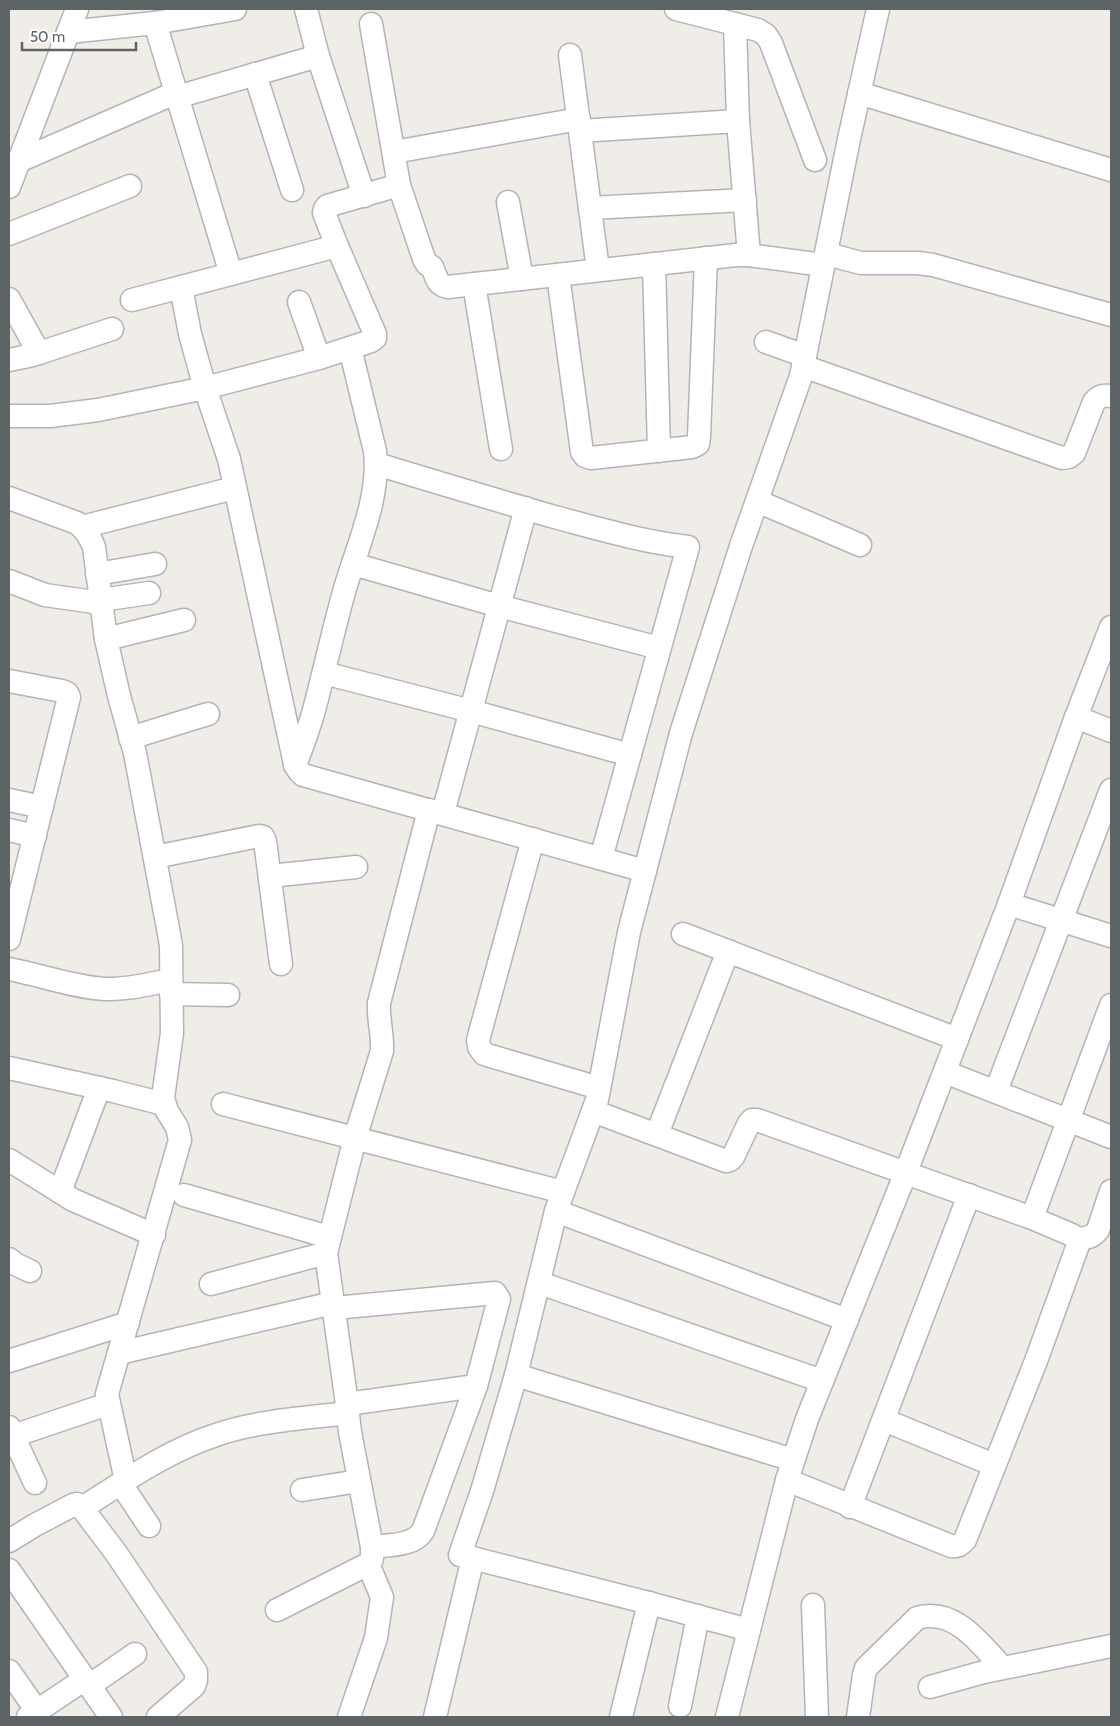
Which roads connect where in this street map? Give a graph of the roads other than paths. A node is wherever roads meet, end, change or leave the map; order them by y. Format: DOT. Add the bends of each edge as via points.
graph roads {
  1 [pos="77,9"];
  2 [pos="235,9"];
  3 [pos="306,9"];
  4 [pos="676,9"];
  5 [pos="878,9"];
  6 [pos="155,23"];
  7 [pos="371,24"];
  8 [pos="735,24"];
  9 [pos="68,32"];
  10 [pos="570,55"];
  11 [pos="318,56"];
  12 [pos="255,74"];
  13 [pos="859,93"];
  14 [pos="176,95"];
  15 [pos="738,121"];
  16 [pos="579,125"];
  17 [pos="394,152"];
  18 [pos="815,160"];
  19 [pos="19,161"];
  20 [pos="1111,170"];
  21 [pos="399,185"];
  22 [pos="130,186"];
  23 [pos="9,187"];
  24 [pos="292,190"];
  25 [pos="364,196"];
  26 [pos="745,200"];
  27 [pos="508,202"];
  28 [pos="590,208"];
  29 [pos="9,234"];
  30 [pos="337,246"];
  31 [pos="749,255"];
  32 [pos="706,258"];
  33 [pos="825,260"];
  34 [pos="654,264"];
  35 [pos="598,270"];
  36 [pos="231,274"];
  37 [pos="558,275"];
  38 [pos="522,279"];
  39 [pos="474,284"];
  40 [pos="181,287"];
  41 [pos="9,299"];
  42 [pos="132,300"];
  43 [pos="299,302"];
  44 [pos="1111,316"];
  45 [pos="112,328"];
  46 [pos="766,342"];
  47 [pos="350,348"];
  48 [pos="39,353"];
  49 [pos="319,358"];
  50 [pos="9,360"];
  51 [pos="804,361"];
  52 [pos="205,388"];
  53 [pos="1111,396"];
  54 [pos="9,416"];
  55 [pos="501,449"];
  56 [pos="659,451"];
  57 [pos="377,464"];
  58 [pos="234,488"];
  59 [pos="9,498"];
  60 [pos="757,501"];
  61 [pos="526,508"];
  62 [pos="82,527"];
  63 [pos="860,545"];
  64 [pos="154,564"];
  65 [pos="353,564"];
  66 [pos="97,574"];
  67 [pos="9,581"];
  68 [pos="149,593"];
  69 [pos="101,602"];
  70 [pos="499,606"];
  71 [pos="184,620"];
  72 [pos="1111,627"];
  73 [pos="106,639"];
  74 [pos="660,648"];
  75 [pos="324,673"];
  76 [pos="9,681"];
  77 [pos="471,711"];
  78 [pos="208,714"];
  79 [pos="1076,717"];
  80 [pos="1111,731"];
  81 [pos="130,738"];
  82 [pos="630,755"];
  83 [pos="295,765"];
  84 [pos="1111,790"];
  85 [pos="9,800"];
  86 [pos="42,807"];
  87 [pos="436,811"];
  88 [pos="9,830"];
  89 [pos="35,836"];
  90 [pos="533,839"];
  91 [pos="155,857"];
  92 [pos="601,858"];
  93 [pos="356,867"];
  94 [pos="645,870"];
  95 [pos="270,876"];
  96 [pos="1009,904"];
  97 [pos="1061,920"];
  98 [pos="683,934"];
  99 [pos="1111,936"];
  100 [pos="9,939"];
  101 [pos="728,951"];
  102 [pos="281,964"];
  103 [pos="9,969"];
  104 [pos="170,987"];
  105 [pos="228,995"];
  106 [pos="1111,1005"];
  107 [pos="957,1039"];
  108 [pos="9,1068"];
  109 [pos="945,1072"];
  110 [pos="99,1088"];
  111 [pos="599,1088"];
  112 [pos="996,1091"];
  113 [pos="164,1104"];
  114 [pos="224,1104"];
  115 [pos="593,1111"];
  116 [pos="1068,1121"];
  117 [pos="657,1134"];
  118 [pos="1111,1137"];
  119 [pos="355,1138"];
  120 [pos="9,1160"];
  121 [pos="906,1172"];
  122 [pos="1111,1191"];
  123 [pos="60,1192"];
  124 [pos="184,1195"];
  125 [pos="969,1195"];
  126 [pos="560,1202"];
  127 [pos="1032,1218"];
  128 [pos="154,1235"];
  129 [pos="1077,1239"];
  130 [pos="328,1245"];
  131 [pos="9,1259"];
  132 [pos="30,1271"];
  133 [pos="540,1283"];
  134 [pos="211,1284"];
  135 [pos="333,1305"];
  136 [pos="847,1320"];
  137 [pos="128,1323"];
  138 [pos="119,1353"];
  139 [pos="9,1361"];
  140 [pos="516,1375"];
  141 [pos="822,1381"];
  142 [pos="476,1386"];
  143 [pos="108,1404"];
  144 [pos="347,1408"];
  145 [pos="884,1420"];
  146 [pos="11,1432"];
  147 [pos="994,1465"];
  148 [pos="790,1470"];
  149 [pos="359,1481"];
  150 [pos="123,1482"];
  151 [pos="35,1483"];
  152 [pos="302,1490"];
  153 [pos="850,1507"];
  154 [pos="82,1508"];
  155 [pos="149,1526"];
  156 [pos="9,1541"];
  157 [pos="370,1556"];
  158 [pos="473,1558"];
  159 [pos="9,1570"];
  160 [pos="649,1602"];
  161 [pos="813,1605"];
  162 [pos="277,1610"];
  163 [pos="698,1616"];
  164 [pos="749,1630"];
  165 [pos="1111,1646"];
  166 [pos="135,1654"];
  167 [pos="1003,1668"];
  168 [pos="9,1671"];
  169 [pos="87,1682"];
  170 [pos="930,1687"];
  171 [pos="680,1706"];
  172 [pos="32,1714"];
  173 [pos="111,1717"];
  174 [pos="158,1717"];
  175 [pos="349,1717"];
  176 [pos="435,1717"];
  177 [pos="621,1717"];
  178 [pos="727,1717"];
  179 [pos="817,1717"];
  180 [pos="858,1717"];
  1 -- 9 [label="street"];
  2 -- 6 [label="street"];
  3 -- 11 [label="street"];
  4 -- 8 [label="street"];
  5 -- 13 [label="street"];
  6 -- 9 [label="street"];
  6 -- 14 [label="street"];
  7 -- 17 [label="street"];
  8 -- 15 [label="street"];
  8 -- 18 [label="street" via="758,30 771,43"];
  9 -- 19 [label="street"];
  10 -- 16 [label="street"];
  11 -- 12 [label="street"];
  11 -- 25 [label="street"];
  12 -- 14 [label="street"];
  12 -- 24 [label="street"];
  13 -- 20 [label="street"];
  13 -- 33 [label="street"];
  14 -- 19 [label="street"];
  14 -- 36 [label="street"];
  15 -- 16 [label="street"];
  15 -- 26 [label="street"];
  16 -- 17 [label="street"];
  16 -- 28 [label="street"];
  17 -- 21 [label="street"];
  19 -- 23 [label="street"];
  21 -- 25 [label="street"];
  21 -- 39 [label="street" via="424,259 432,267 437,281 448,287"];
  22 -- 29 [label="street"];
  25 -- 30 [label="street" via="325,209"];
  26 -- 28 [label="street"];
  26 -- 31 [label="street"];
  27 -- 38 [label="street"];
  28 -- 35 [label="street"];
  30 -- 36 [label="street"];
  30 -- 47 [label="street" via="375,334 371,342"];
  31 -- 32 [label="street"];
  31 -- 33 [label="street"];
  32 -- 34 [label="street"];
  32 -- 56 [label="street" via="698,444 692,448"];
  33 -- 44 [label="street" via="933,265"];
  33 -- 51 [label="street"];
  34 -- 35 [label="street"];
  34 -- 56 [label="street"];
  35 -- 37 [label="street"];
  36 -- 40 [label="street"];
  37 -- 38 [label="street"];
  37 -- 56 [label="street" via="582,452 591,458"];
  38 -- 39 [label="street"];
  39 -- 55 [label="street"];
  40 -- 42 [label="street"];
  40 -- 52 [label="street"];
  41 -- 48 [label="street"];
  43 -- 49 [label="street"];
  45 -- 48 [label="street"];
  46 -- 51 [label="street"];
  47 -- 49 [label="street"];
  47 -- 57 [label="street"];
  48 -- 50 [label="street"];
  49 -- 52 [label="street"];
  51 -- 53 [label="street" via="1062,458 1074,453 1094,402 1098,397"];
  51 -- 60 [label="street"];
  52 -- 54 [label="street" via="89,411 50,416"];
  52 -- 58 [label="street" via="226,448"];
  57 -- 61 [label="street"];
  57 -- 65 [label="street" via="372,496"];
  58 -- 62 [label="street"];
  58 -- 83 [label="street"];
  59 -- 62 [label="street"];
  60 -- 63 [label="street"];
  60 -- 94 [label="street" via="681,733"];
  61 -- 70 [label="street"];
  61 -- 74 [label="street" via="599,529 688,547"];
  62 -- 66 [label="street" via="91,539"];
  64 -- 66 [label="street"];
  65 -- 70 [label="street"];
  65 -- 75 [label="street"];
  66 -- 69 [label="street"];
  67 -- 69 [label="street" via="38,593"];
  68 -- 69 [label="street"];
  69 -- 73 [label="street"];
  70 -- 74 [label="street"];
  70 -- 77 [label="street"];
  71 -- 73 [label="street"];
  72 -- 79 [label="street"];
  73 -- 81 [label="street"];
  74 -- 82 [label="street"];
  75 -- 77 [label="street"];
  75 -- 83 [label="street"];
  76 -- 86 [label="street" via="62,691 69,698"];
  77 -- 82 [label="street"];
  77 -- 87 [label="street"];
  78 -- 81 [label="street"];
  79 -- 80 [label="street"];
  79 -- 96 [label="street"];
  81 -- 91 [label="street"];
  82 -- 92 [label="street"];
  83 -- 87 [label="street" via="304,775"];
  84 -- 97 [label="street"];
  85 -- 86 [label="street"];
  86 -- 89 [label="street"];
  87 -- 90 [label="street"];
  87 -- 119 [label="street" via="378,1004 382,1051"];
  88 -- 89 [label="street"];
  89 -- 100 [label="street"];
  90 -- 92 [label="street"];
  90 -- 111 [label="street" via="478,1040 479,1047 484,1054"];
  91 -- 95 [label="street" via="259,836 265,841"];
  91 -- 104 [label="street" via="170,940"];
  92 -- 94 [label="street"];
  93 -- 95 [label="street"];
  94 -- 111 [label="street" via="629,932"];
  95 -- 102 [label="street"];
  96 -- 97 [label="street"];
  96 -- 107 [label="street"];
  97 -- 99 [label="street"];
  97 -- 112 [label="street"];
  98 -- 101 [label="street"];
  101 -- 107 [label="street"];
  101 -- 117 [label="street"];
  103 -- 104 [label="street" via="104,989"];
  104 -- 105 [label="street"];
  104 -- 113 [label="street" via="172,1033"];
  106 -- 116 [label="street"];
  107 -- 109 [label="street"];
  108 -- 110 [label="street"];
  109 -- 112 [label="street"];
  109 -- 121 [label="street"];
  110 -- 113 [label="street"];
  110 -- 123 [label="street"];
  111 -- 115 [label="street"];
  112 -- 116 [label="street"];
  113 -- 128 [label="street" via="177,1127 180,1140"];
  114 -- 119 [label="street"];
  115 -- 117 [label="street"];
  115 -- 126 [label="street"];
  116 -- 118 [label="street"];
  116 -- 127 [label="street"];
  117 -- 121 [label="street" via="726,1161 733,1157 749,1123 757,1120"];
  119 -- 126 [label="street"];
  119 -- 130 [label="street"];
  120 -- 123 [label="street"];
  121 -- 125 [label="street"];
  121 -- 136 [label="street"];
  122 -- 129 [label="street" via="1098,1230 1088,1238"];
  123 -- 128 [label="street"];
  124 -- 130 [label="street"];
  125 -- 127 [label="street"];
  125 -- 145 [label="street"];
  126 -- 133 [label="street"];
  126 -- 136 [label="street"];
  127 -- 129 [label="street"];
  128 -- 137 [label="street"];
  129 -- 147 [label="street" via="1078,1245 1040,1352"];
  130 -- 134 [label="street"];
  130 -- 135 [label="street"];
  131 -- 132 [label="street"];
  133 -- 140 [label="street"];
  133 -- 141 [label="street"];
  135 -- 138 [label="street"];
  135 -- 142 [label="street" via="495,1293 499,1299"];
  135 -- 144 [label="street"];
  136 -- 141 [label="street"];
  137 -- 138 [label="street"];
  137 -- 139 [label="street"];
  138 -- 143 [label="street" via="109,1384"];
  140 -- 148 [label="street"];
  140 -- 158 [label="street" via="460,1555"];
  141 -- 148 [label="street"];
  142 -- 144 [label="street"];
  142 -- 157 [label="street" via="420,1536"];
  143 -- 146 [label="street"];
  143 -- 150 [label="street"];
  144 -- 149 [label="street"];
  144 -- 150 [label="street" via="216,1435 171,1453"];
  145 -- 147 [label="street"];
  145 -- 153 [label="street"];
  146 -- 151 [label="street"];
  147 -- 153 [label="street" via="964,1540 956,1547"];
  148 -- 153 [label="street"];
  148 -- 164 [label="street"];
  149 -- 152 [label="street"];
  149 -- 157 [label="street"];
  150 -- 154 [label="street"];
  150 -- 155 [label="street"];
  154 -- 156 [label="street" via="72,1505"];
  154 -- 174 [label="street" via="196,1672 194,1686"];
  157 -- 162 [label="street"];
  157 -- 175 [label="street" via="382,1597 376,1638"];
  158 -- 160 [label="street"];
  158 -- 176 [label="street"];
  159 -- 169 [label="street"];
  160 -- 163 [label="street"];
  160 -- 177 [label="street"];
  161 -- 179 [label="street"];
  163 -- 164 [label="street"];
  163 -- 171 [label="street"];
  164 -- 178 [label="street"];
  165 -- 167 [label="street"];
  166 -- 169 [label="street"];
  167 -- 170 [label="street"];
  167 -- 180 [label="street" via="955,1622 945,1618 917,1618 866,1668"];
  168 -- 172 [label="street"];
  169 -- 172 [label="street"];
  169 -- 173 [label="street"];
}
